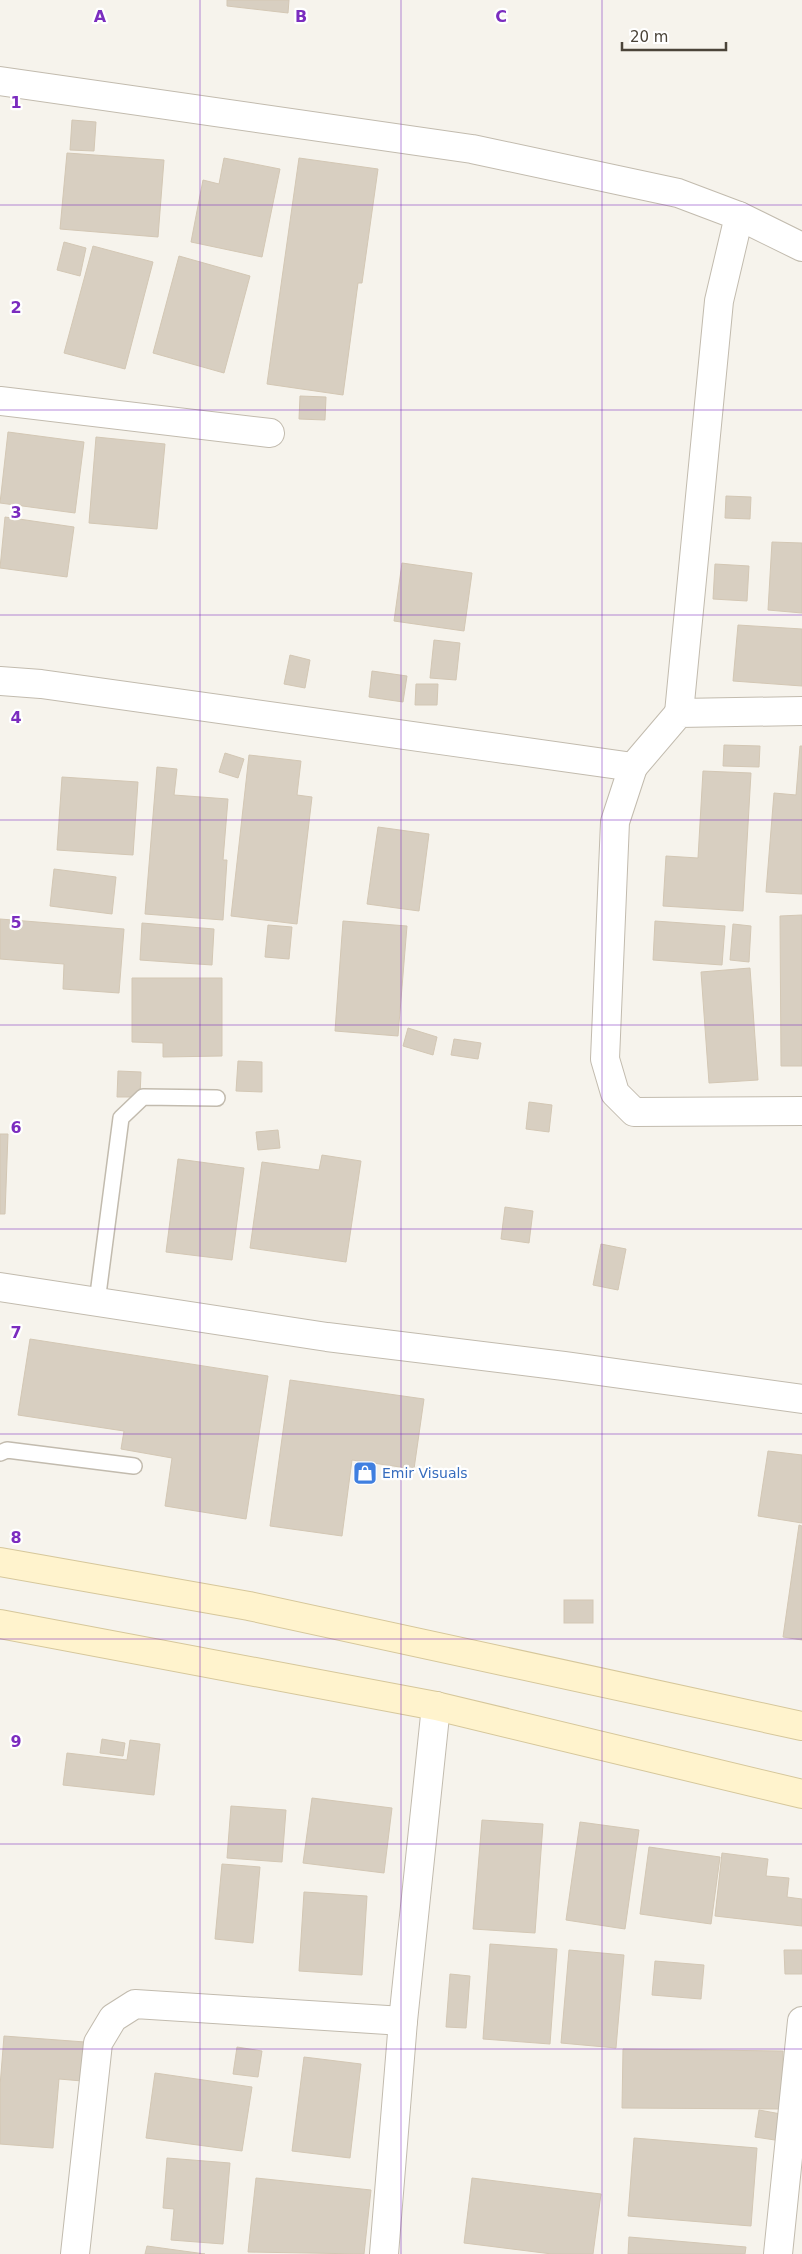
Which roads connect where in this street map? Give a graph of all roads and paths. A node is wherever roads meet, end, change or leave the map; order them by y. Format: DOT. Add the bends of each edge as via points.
graph roads {
  1 [pos="0,81"];
  2 [pos="739,216"];
  3 [pos="802,247"];
  4 [pos="0,402"];
  5 [pos="270,434"];
  6 [pos="0,681"];
  7 [pos="802,711"];
  8 [pos="678,713"];
  9 [pos="633,767"];
  10 [pos="217,1098"];
  11 [pos="802,1111"];
  12 [pos="0,1286"];
  13 [pos="97,1302"];
  14 [pos="802,1399"];
  15 [pos="0,1454"];
  16 [pos="134,1466"];
  17 [pos="0,1562"];
  18 [pos="0,1624"];
  19 [pos="436,1706"];
  20 [pos="802,1726"];
  21 [pos="802,1794"];
  22 [pos="403,2021"];
  23 [pos="802,2021"];
  24 [pos="799,2077"];
  25 [pos="75,2254"];
  26 [pos="384,2254"];
  27 [pos="778,2254"];
  1 -- 2 [label="street" via="472,148 678,193"];
  2 -- 3 [label="street"];
  2 -- 8 [label="street" via="719,301"];
  4 -- 5 [label="street"];
  6 -- 9 [label="street" via="41,684"];
  7 -- 8 [label="street"];
  8 -- 9 [label="street"];
  9 -- 11 [label="street" via="616,822 613,856 605,1059 615,1093 634,1112"];
  10 -- 13 [label="lane" via="143,1097 121,1118"];
  12 -- 13 [label="street"];
  13 -- 14 [label="street" via="327,1337"];
  15 -- 16 [label="lane" via="7,1450"];
  17 -- 20 [label="main road" via="249,1606"];
  18 -- 19 [label="main road"];
  19 -- 21 [label="main road"];
  19 -- 22 [label="street"];
  22 -- 25 [label="street" via="136,2004 113,2018 98,2043"];
  22 -- 26 [label="street"];
  23 -- 24 [label="street"];
  24 -- 27 [label="street"];
}
